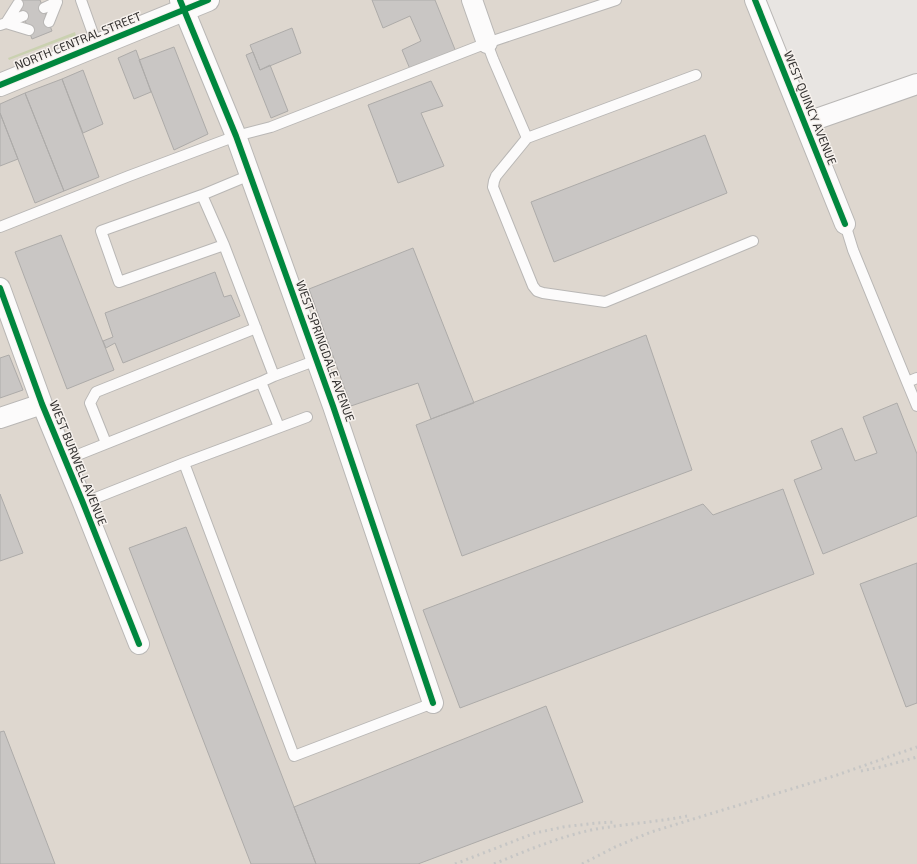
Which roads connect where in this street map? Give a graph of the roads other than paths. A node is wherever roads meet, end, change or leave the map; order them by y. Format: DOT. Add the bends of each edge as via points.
graph roads {
  1 [pos="81,0"];
  2 [pos="208,0"];
  3 [pos="472,0"];
  4 [pos="616,0"];
  5 [pos="755,0"];
  6 [pos="57,1"];
  7 [pos="18,4"];
  8 [pos="182,5"];
  9 [pos="44,8"];
  10 [pos="23,16"];
  11 [pos="49,22"];
  12 [pos="3,24"];
  13 [pos="29,30"];
  14 [pos="488,43"];
  15 [pos="97,45"];
  16 [pos="696,75"];
  17 [pos="0,84"];
  18 [pos="917,84"];
  19 [pos="805,123"];
  20 [pos="236,136"];
  21 [pos="527,138"];
  22 [pos="250,175"];
  23 [pos="202,195"];
  24 [pos="844,224"];
  25 [pos="0,227"];
  26 [pos="752,241"];
  27 [pos="224,245"];
  28 [pos="0,288"];
  29 [pos="256,328"];
  30 [pos="317,360"];
  31 [pos="274,376"];
  32 [pos="917,378"];
  33 [pos="261,382"];
  34 [pos="907,382"];
  35 [pos="42,404"];
  36 [pos="917,406"];
  37 [pos="307,417"];
  38 [pos="0,418"];
  39 [pos="279,427"];
  40 [pos="106,443"];
  41 [pos="65,460"];
  42 [pos="184,463"];
  43 [pos="83,503"];
  44 [pos="138,644"];
  45 [pos="433,703"];
  1 -- 15 [label="lane"];
  2 -- 8 [label="main road, NORTH CENTRAL STREET"];
  3 -- 14 [label="street"];
  4 -- 14 [label="lane"];
  5 -- 19 [label="street, WEST QUINCY AVENUE"];
  6 -- 9 [label="lane"];
  6 -- 11 [label="lane"];
  7 -- 12 [label="lane"];
  8 -- 15 [label="main road, NORTH CENTRAL STREET"];
  8 -- 20 [label="street, WEST SPRINGDALE AVENUE"];
  10 -- 12 [label="lane"];
  12 -- 13 [label="lane"];
  14 -- 20 [label="lane" via="271,127"];
  14 -- 21 [label="lane"];
  15 -- 17 [label="main road, NORTH CENTRAL STREET"];
  16 -- 21 [label="lane"];
  18 -- 19 [label="street"];
  19 -- 24 [label="street, WEST QUINCY AVENUE"];
  20 -- 22 [label="street, WEST SPRINGDALE AVENUE"];
  20 -- 25 [label="lane"];
  21 -- 26 [label="lane" via="496,176 493,187 537,291 605,302"];
  22 -- 23 [label="lane"];
  22 -- 30 [label="street, WEST SPRINGDALE AVENUE"];
  23 -- 27 [label="lane"];
  23 -- 27 [label="lane" via="101,231 119,282"];
  24 -- 34 [label="lane"];
  27 -- 29 [label="lane"];
  28 -- 35 [label="street, WEST BURWELL AVENUE"];
  29 -- 31 [label="lane"];
  29 -- 40 [label="lane" via="96,392 90,403"];
  30 -- 31 [label="lane"];
  30 -- 45 [label="street, WEST SPRINGDALE AVENUE"];
  31 -- 33 [label="lane"];
  32 -- 34 [label="lane"];
  33 -- 39 [label="lane"];
  33 -- 40 [label="lane"];
  34 -- 36 [label="lane"];
  35 -- 38 [label="street"];
  35 -- 41 [label="street, WEST BURWELL AVENUE"];
  37 -- 39 [label="lane"];
  39 -- 42 [label="lane"];
  40 -- 41 [label="lane"];
  41 -- 43 [label="street, WEST BURWELL AVENUE"];
  42 -- 43 [label="lane"];
  42 -- 45 [label="lane" via="294,756"];
  43 -- 44 [label="street, WEST BURWELL AVENUE"];
}
